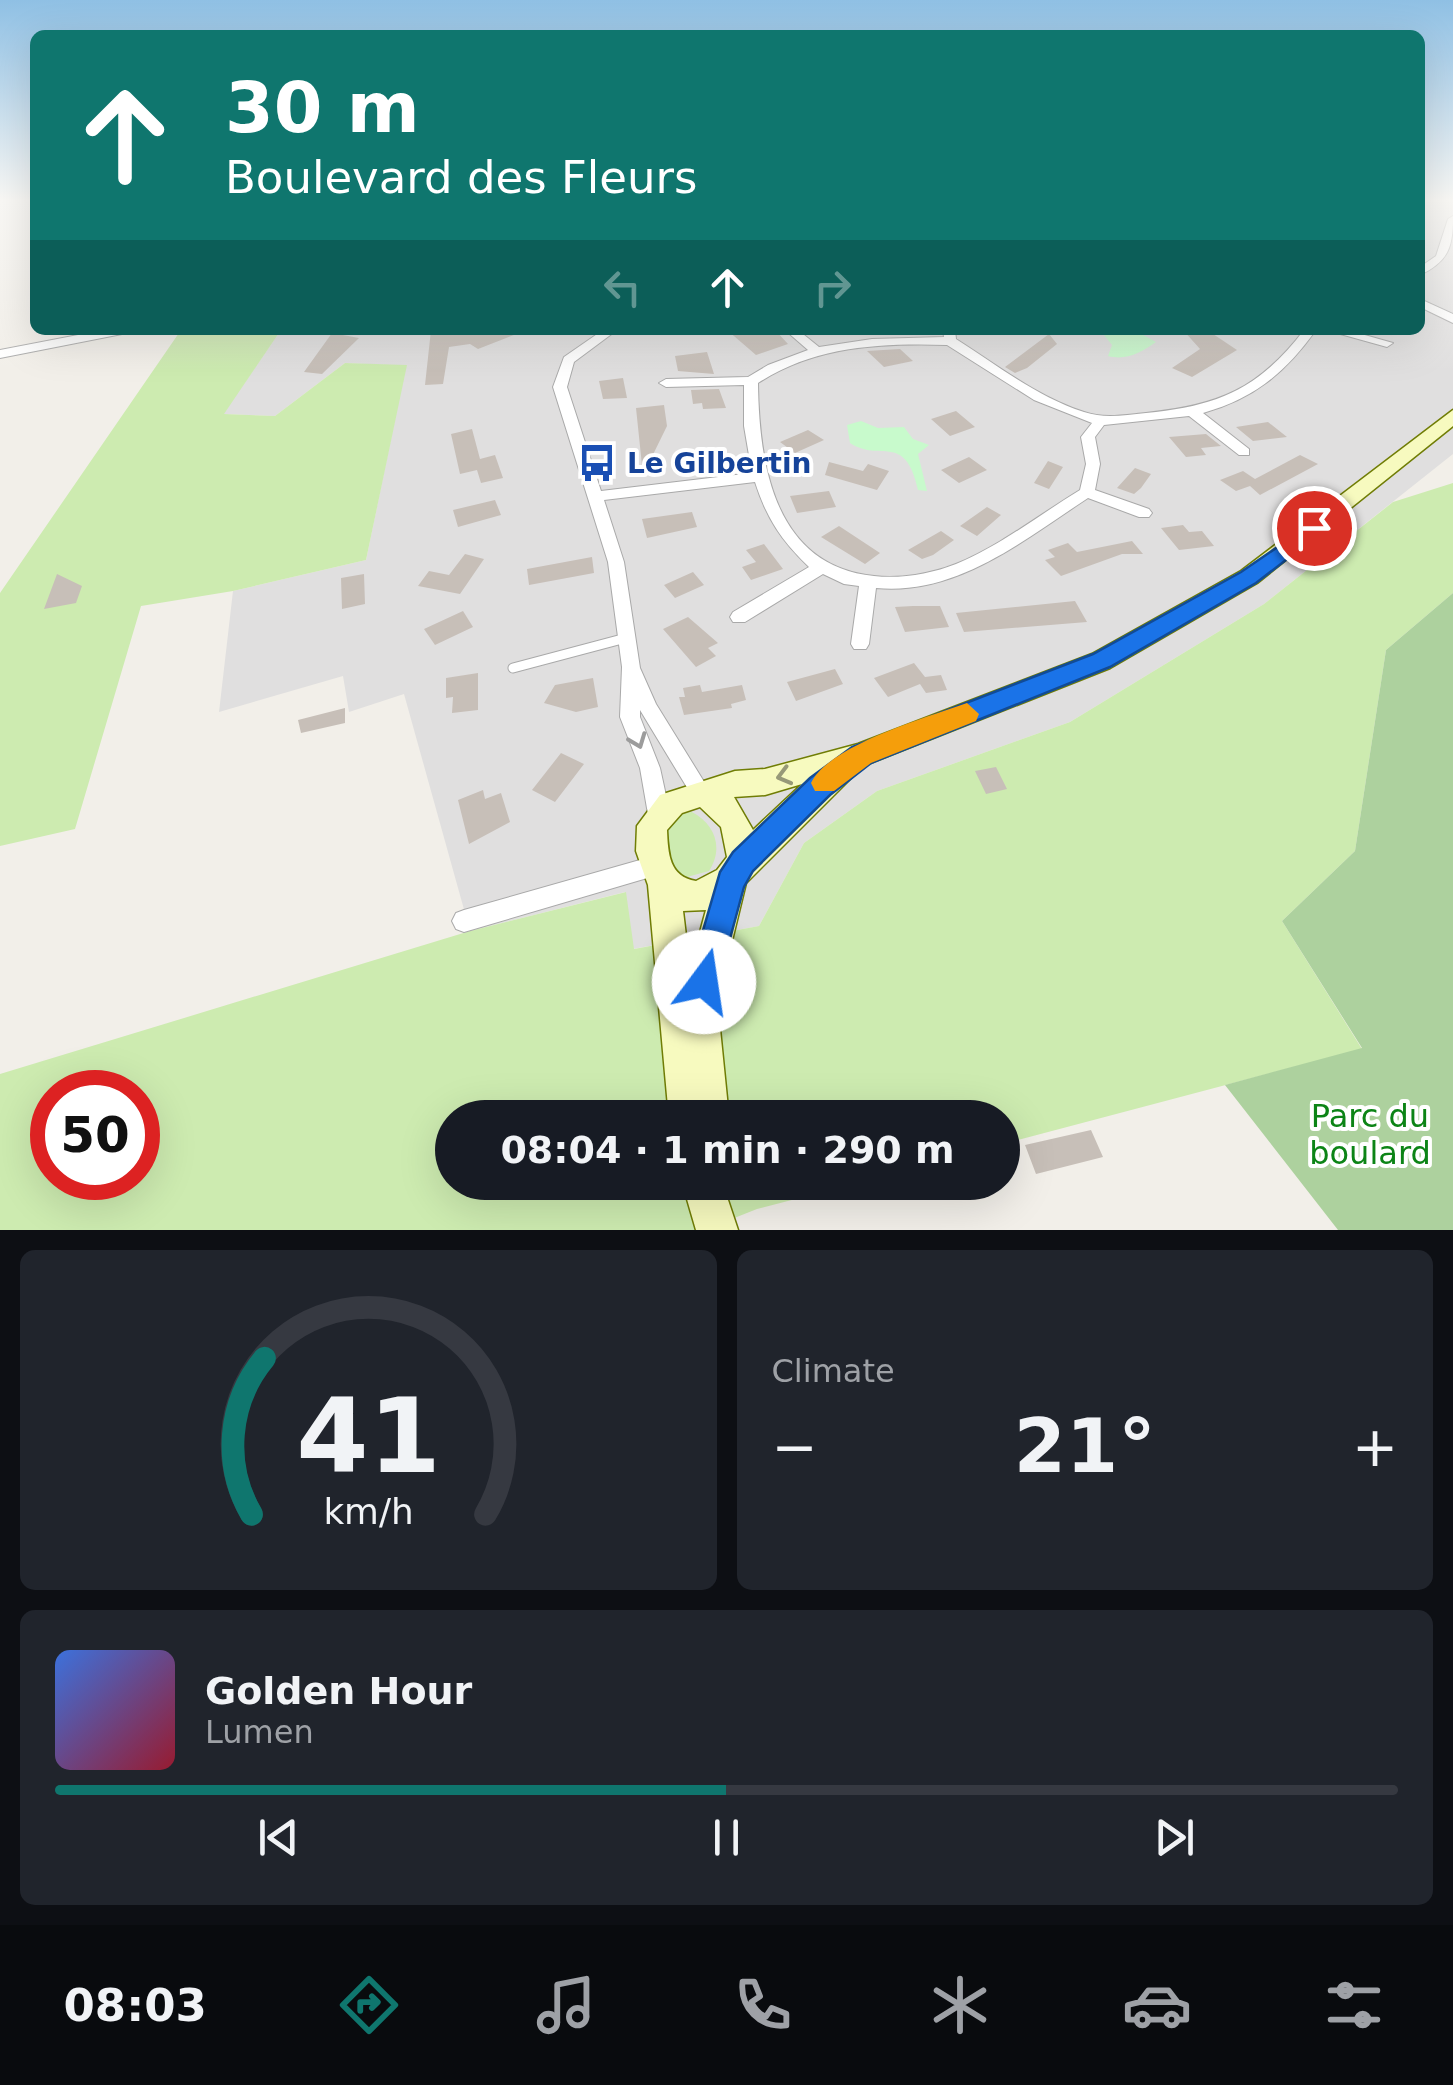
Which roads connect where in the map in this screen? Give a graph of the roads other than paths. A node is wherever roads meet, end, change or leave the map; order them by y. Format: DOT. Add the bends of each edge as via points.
graph roads {
  1 [pos="1425,304"];
  2 [pos="1453,318"];
  3 [pos="97,335"];
  4 [pos="604,335"];
  5 [pos="796,335"];
  6 [pos="1306,335"];
  7 [pos="1353,335"];
  8 [pos="953,339"];
  9 [pos="1387,343"];
  10 [pos="818,352"];
  11 [pos="0,354"];
  12 [pos="751,381"];
  13 [pos="666,383"];
  14 [pos="1195,414"];
  15 [pos="1453,416"];
  16 [pos="1100,421"];
  17 [pos="1244,452"];
  18 [pos="759,477"];
  19 [pos="1087,492"];
  20 [pos="597,496"];
  21 [pos="1144,513"];
  22 [pos="818,569"];
  23 [pos="868,584"];
  24 [pos="739,617"];
  25 [pos="628,638"];
  26 [pos="860,644"];
  27 [pos="631,667"];
  28 [pos="513,668"];
  29 [pos="861,755"];
  30 [pos="704,794"];
  31 [pos="660,814"];
  32 [pos="737,872"];
  33 [pos="659,876"];
  34 [pos="464,921"];
  35 [pos="686,1100"];
  36 [pos="708,1100"];
  37 [pos="708,1200"];
  38 [pos="716,1200"];
  1 -- 2 [label="street"];
  3 -- 11 [label="street"];
  4 -- 20 [label="street" via="568,360 560,387"];
  5 -- 10 [label="street"];
  6 -- 14 [label="street" via="1280,371 1250,393"];
  7 -- 9 [label="street"];
  8 -- 10 [label="street"];
  8 -- 16 [label="street" via="1042,400"];
  10 -- 12 [label="street"];
  12 -- 13 [label="street"];
  12 -- 18 [label="street" via="748,422"];
  14 -- 16 [label="street"];
  14 -- 17 [label="street"];
  15 -- 29 [label="main road" via="1287,550 1177,621 1101,661"];
  16 -- 19 [label="street" via="1088,438 1093,464"];
  18 -- 20 [label="street"];
  18 -- 22 [label="street" via="774,522"];
  19 -- 21 [label="street"];
  19 -- 23 [label="street" via="998,550 940,575"];
  20 -- 25 [label="street"];
  22 -- 23 [label="street"];
  22 -- 24 [label="street"];
  23 -- 26 [label="street"];
  25 -- 27 [label="street"];
  25 -- 28 [label="lane"];
  27 -- 30 [label="street" via="648,707"];
  27 -- 31 [label="street, one-way" via="630,717"];
  29 -- 30 [label="main road, one-way"];
  29 -- 32 [label="main road" via="820,786"];
  30 -- 31 [label="main road"];
  30 -- 32 [label="main road" via="725,805 736,822"];
  31 -- 33 [label="main road" via="650,842"];
  32 -- 33 [label="main road" via="698,896 680,895"];
  32 -- 36 [label="main road" via="704,982"];
  33 -- 34 [label="street"];
  33 -- 35 [label="main road"];
  37 -- 38 [label="main road" via="717,1230"];
}
